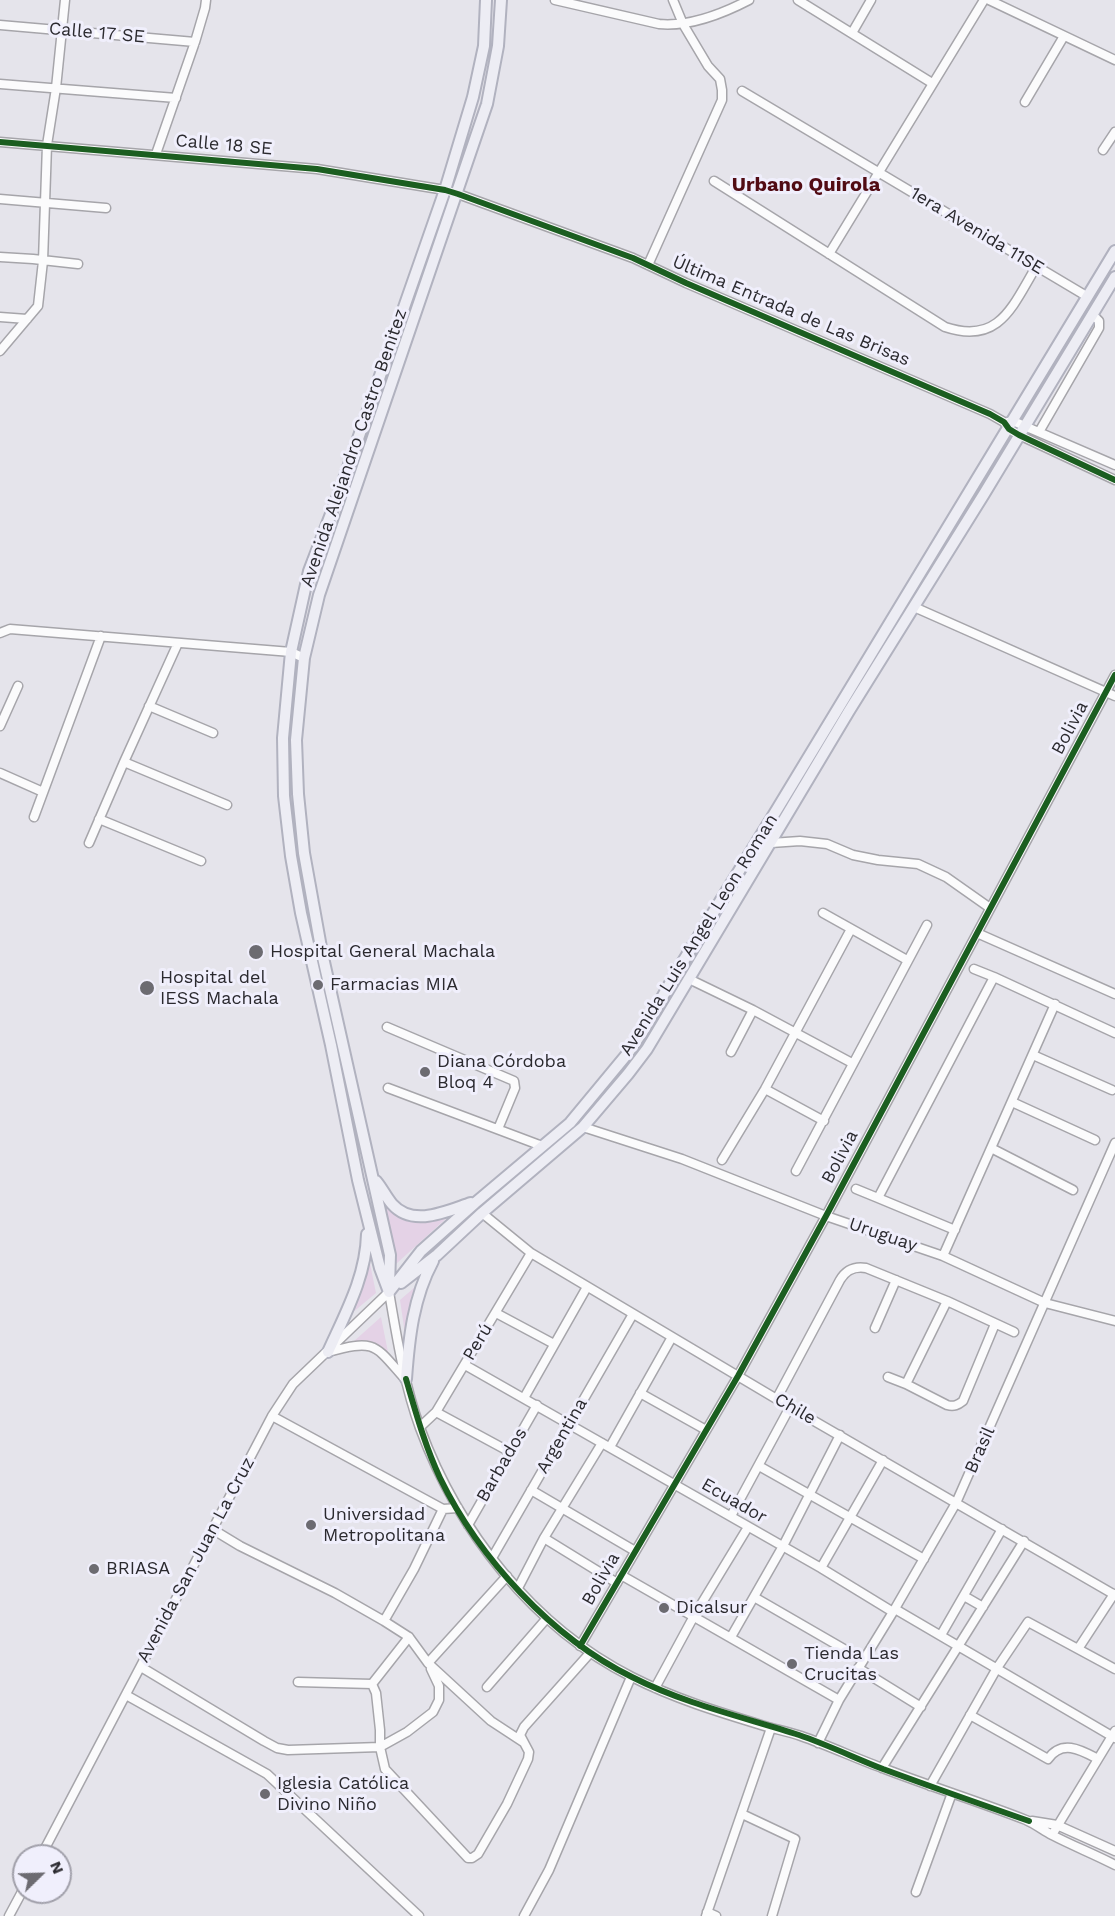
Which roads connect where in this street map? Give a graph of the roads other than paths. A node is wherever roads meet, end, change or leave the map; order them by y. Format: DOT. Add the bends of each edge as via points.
graph roads {
  1 [pos="65,0"];
  2 [pos="206,0"];
  3 [pos="486,0"];
  4 [pos="501,0"];
  5 [pos="555,0"];
  6 [pos="673,0"];
  7 [pos="749,0"];
  8 [pos="798,0"];
  9 [pos="871,0"];
  10 [pos="984,0"];
  11 [pos="990,0"];
  12 [pos="683,24"];
  13 [pos="0,25"];
  14 [pos="62,30"];
  15 [pos="852,33"];
  16 [pos="1064,36"];
  17 [pos="195,42"];
  18 [pos="1115,60"];
  19 [pos="932,83"];
  20 [pos="0,84"];
  21 [pos="56,88"];
  22 [pos="742,91"];
  23 [pos="176,98"];
  24 [pos="1024,102"];
  25 [pos="1115,132"];
  26 [pos="0,142"];
  27 [pos="47,145"];
  28 [pos="1103,150"];
  29 [pos="156,154"];
  30 [pos="879,172"];
  31 [pos="714,181"];
  32 [pos="445,190"];
  33 [pos="458,194"];
  34 [pos="0,200"];
  35 [pos="45,202"];
  36 [pos="106,208"];
  37 [pos="1115,251"];
  38 [pos="829,254"];
  39 [pos="0,257"];
  40 [pos="43,261"];
  41 [pos="78,264"];
  42 [pos="648,265"];
  43 [pos="1036,267"];
  44 [pos="1114,283"];
  45 [pos="1088,297"];
  46 [pos="1092,314"];
  47 [pos="0,318"];
  48 [pos="27,319"];
  49 [pos="0,351"];
  50 [pos="1009,424"];
  51 [pos="1022,430"];
  52 [pos="1039,432"];
  53 [pos="1115,465"];
  54 [pos="1115,480"];
  55 [pos="914,607"];
  56 [pos="0,633"];
  57 [pos="101,636"];
  58 [pos="178,643"];
  59 [pos="291,652"];
  60 [pos="304,658"];
  61 [pos="1115,675"];
  62 [pos="18,686"];
  63 [pos="1106,692"];
  64 [pos="1115,696"];
  65 [pos="149,706"];
  66 [pos="0,726"];
  67 [pos="213,733"];
  68 [pos="124,762"];
  69 [pos="0,773"];
  70 [pos="799,774"];
  71 [pos="43,792"];
  72 [pos="227,805"];
  73 [pos="34,817"];
  74 [pos="99,819"];
  75 [pos="781,826"];
  76 [pos="761,836"];
  77 [pos="89,843"];
  78 [pos="771,843"];
  79 [pos="749,856"];
  80 [pos="201,861"];
  81 [pos="740,894"];
  82 [pos="990,908"];
  83 [pos="823,913"];
  84 [pos="927,925"];
  85 [pos="851,929"];
  86 [pos="977,933"];
  87 [pos="908,960"];
  88 [pos="974,969"];
  89 [pos="994,977"];
  90 [pos="689,979"];
  91 [pos="1115,994"];
  92 [pos="1055,1004"];
  93 [pos="753,1010"];
  94 [pos="387,1027"];
  95 [pos="1115,1033"];
  96 [pos="795,1034"];
  97 [pos="731,1052"];
  98 [pos="1033,1055"];
  99 [pos="852,1064"];
  100 [pos="388,1088"];
  101 [pos="765,1089"];
  102 [pos="1112,1090"];
  103 [pos="1012,1102"];
  104 [pos="824,1121"];
  105 [pos="583,1127"];
  106 [pos="498,1130"];
  107 [pos="1095,1140"];
  108 [pos="1115,1143"];
  109 [pos="542,1146"];
  110 [pos="991,1148"];
  111 [pos="722,1160"];
  112 [pos="796,1171"];
  113 [pos="372,1175"];
  114 [pos="856,1188"];
  115 [pos="1072,1190"];
  116 [pos="878,1198"];
  117 [pos="475,1203"];
  118 [pos="482,1213"];
  119 [pos="826,1216"];
  120 [pos="368,1222"];
  121 [pos="955,1230"];
  122 [pos="531,1253"];
  123 [pos="437,1255"];
  124 [pos="943,1256"];
  125 [pos="896,1280"];
  126 [pos="587,1287"];
  127 [pos="389,1292"];
  128 [pos="947,1301"];
  129 [pos="1045,1302"];
  130 [pos="496,1313"];
  131 [pos="633,1314"];
  132 [pos="1115,1321"];
  133 [pos="995,1324"];
  134 [pos="875,1328"];
  135 [pos="1014,1332"];
  136 [pos="672,1337"];
  137 [pos="554,1344"];
  138 [pos="328,1352"];
  139 [pos="465,1365"];
  140 [pos="738,1376"];
  141 [pos="888,1377"];
  142 [pos="406,1379"];
  143 [pos="906,1384"];
  144 [pos="640,1393"];
  145 [pos="524,1398"];
  146 [pos="777,1398"];
  147 [pos="537,1405"];
  148 [pos="790,1407"];
  149 [pos="436,1412"];
  150 [pos="272,1416"];
  151 [pos="569,1422"];
  152 [pos="420,1427"];
  153 [pos="706,1430"];
  154 [pos="840,1435"];
  155 [pos="606,1445"];
  156 [pos="510,1452"];
  157 [pos="883,1460"];
  158 [pos="759,1466"];
  159 [pos="674,1484"];
  160 [pos="531,1490"];
  161 [pos="809,1494"];
  162 [pos="956,1503"];
  163 [pos="458,1508"];
  164 [pos="443,1509"];
  165 [pos="563,1509"];
  166 [pos="731,1516"];
  167 [pos="851,1518"];
  168 [pos="468,1525"];
  169 [pos="748,1527"];
  170 [pos="212,1529"];
  171 [pos="1002,1529"];
  172 [pos="544,1538"];
  173 [pos="1024,1541"];
  174 [pos="783,1546"];
  175 [pos="635,1551"];
  176 [pos="492,1558"];
  177 [pos="924,1559"];
  178 [pos="821,1568"];
  179 [pos="507,1576"];
  180 [pos="619,1579"];
  181 [pos="518,1588"];
  182 [pos="1115,1595"];
  183 [pos="964,1596"];
  184 [pos="754,1597"];
  185 [pos="983,1607"];
  186 [pos="894,1610"];
  187 [pos="694,1617"];
  188 [pos="547,1618"];
  189 [pos="384,1621"];
  190 [pos="941,1635"];
  191 [pos="409,1637"];
  192 [pos="731,1637"];
  193 [pos="580,1646"];
  194 [pos="959,1646"];
  195 [pos="1078,1649"];
  196 [pos="590,1653"];
  197 [pos="428,1663"];
  198 [pos="861,1664"];
  199 [pos="141,1667"];
  200 [pos="997,1668"];
  201 [pos="1115,1669"];
  202 [pos="631,1677"];
  203 [pos="298,1682"];
  204 [pos="372,1684"];
  205 [pos="487,1687"];
  206 [pos="655,1688"];
  207 [pos="126,1695"];
  208 [pos="839,1700"];
  209 [pos="921,1707"];
  210 [pos="970,1715"];
  211 [pos="771,1728"];
  212 [pos="1114,1735"];
  213 [pos="523,1742"];
  214 [pos="818,1743"];
  215 [pos="380,1747"];
  216 [pos="1098,1759"];
  217 [pos="882,1768"];
  218 [pos="930,1786"];
  219 [pos="952,1793"];
  220 [pos="742,1814"];
  221 [pos="1029,1821"];
  222 [pos="1057,1825"];
  223 [pos="1052,1834"];
  224 [pos="47,1844"];
  225 [pos="1115,1851"];
  226 [pos="1115,1865"];
  227 [pos="916,1892"];
  228 [pos="710,1915"];
  229 [pos="419,1916"];
  230 [pos="524,1916"];
  231 [pos="772,1916"];
  1 -- 14 [label="street"];
  2 -- 17 [label="street"];
  3 -- 32 [label="main road, Avenida Alejandro Castro Benitez" via="484,46 473,98"];
  4 -- 33 [label="main road, Avenida Alejandro Castro Benitez" via="498,46 487,104"];
  5 -- 12 [label="street" via="659,24"];
  6 -- 12 [label="street"];
  7 -- 12 [label="street"];
  8 -- 15 [label="street"];
  9 -- 15 [label="street"];
  10 -- 19 [label="street"];
  11 -- 16 [label="street"];
  12 -- 42 [label="street" via="720,79 722,100"];
  13 -- 14 [label="street, Calle 17 SE"];
  14 -- 17 [label="street, Calle 17 SE"];
  14 -- 21 [label="street"];
  15 -- 19 [label="street"];
  16 -- 18 [label="street"];
  16 -- 24 [label="street"];
  17 -- 23 [label="street"];
  19 -- 30 [label="street"];
  20 -- 21 [label="street"];
  21 -- 23 [label="street"];
  21 -- 27 [label="street"];
  22 -- 30 [label="street, 1era Avenida 11SE"];
  23 -- 29 [label="street"];
  25 -- 28 [label="street"];
  26 -- 27 [label="street, Calle 18 SE"];
  27 -- 29 [label="street, Calle 18 SE"];
  27 -- 35 [label="street"];
  29 -- 32 [label="street, Calle 18 SE" via="317,169"];
  30 -- 38 [label="street"];
  30 -- 43 [label="street, 1era Avenida 11SE"];
  31 -- 38 [label="street"];
  32 -- 33 [label="street, Última Entrada de Las Brisas"];
  32 -- 59 [label="main road, Avenida Alejandro Castro Benitez" via="309,571"];
  33 -- 42 [label="street, Última Entrada de Las Brisas"];
  33 -- 60 [label="main road, Avenida Alejandro Castro Benitez" via="319,595"];
  34 -- 35 [label="street"];
  35 -- 36 [label="street"];
  35 -- 40 [label="street"];
  37 -- 45 [label="main road, Avenida Luis Angel Leon Roman"];
  38 -- 43 [label="street" via="945,327 960,332 978,332 1008,314"];
  39 -- 40 [label="street"];
  40 -- 41 [label="street"];
  40 -- 48 [label="street" via="38,306"];
  42 -- 50 [label="street, Última Entrada de Las Brisas"];
  43 -- 45 [label="street, 1era Avenida 11SE"];
  44 -- 46 [label="main road, Avenida Luis Angel Leon Roman"];
  45 -- 50 [label="main road, Avenida Luis Angel Leon Roman"];
  46 -- 51 [label="main road, Avenida Luis Angel Leon Roman"];
  46 -- 52 [label="street" via="1099,321 1098,328"];
  47 -- 48 [label="street"];
  48 -- 49 [label="street"];
  50 -- 51 [label="street, Última Entrada de Las Brisas"];
  50 -- 70 [label="main road, Avenida Luis Angel Leon Roman"];
  51 -- 52 [label="street, Última Entrada de Las Brisas"];
  51 -- 54 [label="street, Última Entrada de Las Brisas"];
  51 -- 55 [label="main road, Avenida Luis Angel Leon Roman"];
  52 -- 53 [label="street, Última Entrada de Las Brisas"];
  55 -- 63 [label="street"];
  55 -- 75 [label="main road, Avenida Luis Angel Leon Roman"];
  56 -- 57 [label="street" via="10,629"];
  57 -- 58 [label="street"];
  57 -- 71 [label="street"];
  58 -- 59 [label="street"];
  58 -- 65 [label="street"];
  59 -- 60 [label="street"];
  59 -- 120 [label="main road, Avenida Alejandro Castro Benitez" via="283,738 291,856"];
  60 -- 113 [label="main road, Avenida Alejandro Castro Benitez" via="296,740 304,854"];
  61 -- 63 [label="street, Bolivia"];
  62 -- 66 [label="street"];
  63 -- 64 [label="street"];
  63 -- 82 [label="street, Bolivia"];
  65 -- 67 [label="street"];
  65 -- 68 [label="street"];
  68 -- 72 [label="street"];
  68 -- 74 [label="street"];
  69 -- 71 [label="street"];
  70 -- 75 [label="main road" via="774,823 777,828"];
  70 -- 76 [label="main road, Avenida Luis Angel Leon Roman"];
  71 -- 73 [label="street"];
  74 -- 77 [label="street"];
  74 -- 80 [label="street"];
  75 -- 78 [label="main road, Avenida Luis Angel Leon Roman"];
  76 -- 78 [label="main road"];
  76 -- 79 [label="main road, Avenida Luis Angel Leon Roman"];
  78 -- 81 [label="main road, Avenida Luis Angel Leon Roman"];
  78 -- 82 [label="street" via="827,844 853,855 918,864 946,877"];
  79 -- 81 [label="main road" via="753,853 756,857 742,880"];
  79 -- 109 [label="main road, Avenida Luis Angel Leon Roman" via="628,1053 570,1123"];
  81 -- 90 [label="main road, Avenida Luis Angel Leon Roman"];
  82 -- 86 [label="street, Bolivia"];
  83 -- 85 [label="street"];
  84 -- 87 [label="street"];
  85 -- 87 [label="street"];
  85 -- 96 [label="street"];
  86 -- 91 [label="street"];
  86 -- 119 [label="street, Bolivia"];
  87 -- 99 [label="street"];
  88 -- 89 [label="street"];
  89 -- 92 [label="street"];
  89 -- 116 [label="street"];
  90 -- 93 [label="street"];
  90 -- 105 [label="main road, Avenida Luis Angel Leon Roman" via="641,1057"];
  92 -- 95 [label="street"];
  92 -- 98 [label="street"];
  93 -- 96 [label="street"];
  93 -- 97 [label="street"];
  94 -- 106 [label="street" via="514,1081 515,1088"];
  96 -- 99 [label="street"];
  96 -- 101 [label="street"];
  98 -- 102 [label="street"];
  98 -- 103 [label="street"];
  99 -- 104 [label="street"];
  100 -- 106 [label="street"];
  101 -- 104 [label="street"];
  101 -- 111 [label="street"];
  103 -- 107 [label="street"];
  103 -- 110 [label="street"];
  104 -- 112 [label="street"];
  105 -- 118 [label="main road, Avenida Luis Angel Leon Roman"];
  105 -- 119 [label="street, Uruguay" via="682,1159"];
  106 -- 109 [label="street"];
  108 -- 129 [label="street, Brasil"];
  109 -- 117 [label="main road, Avenida Luis Angel Leon Roman"];
  110 -- 115 [label="street"];
  110 -- 121 [label="street"];
  113 -- 117 [label="main road" via="404,1214 440,1214"];
  113 -- 127 [label="main road, Avenida Alejandro Castro Benitez" via="390,1256"];
  114 -- 116 [label="street"];
  116 -- 121 [label="street"];
  117 -- 127 [label="main road, Avenida Luis Angel Leon Roman" via="421,1251"];
  118 -- 122 [label="street, Chile"];
  118 -- 123 [label="main road, Avenida Luis Angel Leon Roman"];
  119 -- 124 [label="street, Uruguay"];
  119 -- 140 [label="street, Bolivia"];
  120 -- 127 [label="main road, Avenida Alejandro Castro Benitez"];
  120 -- 138 [label="main road" via="366,1258 360,1278"];
  121 -- 124 [label="street"];
  122 -- 126 [label="street, Chile"];
  122 -- 130 [label="street, Perú"];
  123 -- 127 [label="main road, Avenida Luis Angel Leon Roman"];
  123 -- 142 [label="main road" via="416,1301"];
  124 -- 129 [label="street, Uruguay"];
  125 -- 128 [label="street"];
  125 -- 134 [label="street"];
  125 -- 146 [label="street" via="859,1267 844,1274"];
  126 -- 131 [label="street, Chile"];
  126 -- 137 [label="street"];
  127 -- 138 [label="street, Avenida San Juan La Cruz"];
  127 -- 142 [label="street, Avenida Alejandro Castro Benitez"];
  128 -- 133 [label="street"];
  128 -- 143 [label="street"];
  129 -- 132 [label="street, Uruguay"];
  129 -- 162 [label="street, Brasil"];
  130 -- 137 [label="street"];
  130 -- 139 [label="street, Perú"];
  131 -- 136 [label="street, Chile"];
  131 -- 151 [label="street, Argentina"];
  133 -- 135 [label="street"];
  133 -- 143 [label="street" via="960,1404 947,1405"];
  136 -- 140 [label="street, Chile"];
  136 -- 144 [label="street"];
  137 -- 145 [label="street"];
  138 -- 142 [label="street" via="365,1344 375,1347"];
  138 -- 150 [label="street, Avenida San Juan La Cruz" via="293,1384"];
  139 -- 145 [label="street, Ecuador"];
  139 -- 149 [label="street, Perú"];
  140 -- 146 [label="street, Chile"];
  140 -- 153 [label="street, Bolivia"];
  141 -- 143 [label="street"];
  142 -- 152 [label="street, Avenida Alejandro Castro Benitez"];
  144 -- 153 [label="street"];
  144 -- 155 [label="street"];
  145 -- 147 [label="street, Ecuador"];
  146 -- 148 [label="street, Chile"];
  147 -- 151 [label="street, Ecuador"];
  147 -- 156 [label="street, Barbados"];
  148 -- 154 [label="street, Chile"];
  148 -- 158 [label="street"];
  149 -- 152 [label="street, Perú"];
  149 -- 156 [label="street"];
  150 -- 164 [label="street"];
  150 -- 170 [label="street, Avenida San Juan La Cruz"];
  151 -- 155 [label="street, Ecuador"];
  151 -- 160 [label="street, Argentina"];
  152 -- 163 [label="street, Avenida Alejandro Castro Benitez" via="440,1478"];
  153 -- 159 [label="street, Bolivia"];
  154 -- 157 [label="street, Chile"];
  154 -- 161 [label="street"];
  155 -- 159 [label="street, Ecuador"];
  155 -- 165 [label="street"];
  156 -- 168 [label="street, Barbados"];
  157 -- 162 [label="street, Chile"];
  157 -- 167 [label="street"];
  158 -- 161 [label="street"];
  158 -- 166 [label="street"];
  159 -- 166 [label="street, Ecuador"];
  159 -- 175 [label="street, Bolivia"];
  160 -- 165 [label="street"];
  160 -- 176 [label="street, Argentina"];
  161 -- 167 [label="street"];
  161 -- 174 [label="street"];
  162 -- 171 [label="street, Chile"];
  162 -- 177 [label="street, Brasil"];
  163 -- 164 [label="street"];
  163 -- 168 [label="street, Avenida Alejandro Castro Benitez"];
  164 -- 189 [label="street"];
  165 -- 172 [label="street"];
  165 -- 175 [label="street"];
  166 -- 169 [label="street, Ecuador"];
  167 -- 177 [label="street"];
  167 -- 178 [label="street"];
  168 -- 176 [label="street, Avenida Alejandro Castro Benitez"];
  169 -- 174 [label="street, Ecuador"];
  169 -- 187 [label="street"];
  170 -- 189 [label="street"];
  170 -- 199 [label="street, Avenida San Juan La Cruz"];
  171 -- 173 [label="street, Chile"];
  171 -- 183 [label="street"];
  172 -- 180 [label="street"];
  172 -- 181 [label="street"];
  173 -- 182 [label="street, Chile"];
  173 -- 185 [label="street"];
  174 -- 178 [label="street, Ecuador"];
  174 -- 184 [label="street"];
  175 -- 180 [label="street, Bolivia"];
  176 -- 179 [label="street, Avenida Alejandro Castro Benitez"];
  177 -- 186 [label="street, Brasil"];
  178 -- 186 [label="street, Ecuador"];
  179 -- 181 [label="street, Avenida Alejandro Castro Benitez"];
  179 -- 197 [label="street"];
  180 -- 187 [label="street"];
  180 -- 193 [label="street, Bolivia"];
  181 -- 188 [label="street, Avenida Alejandro Castro Benitez"];
  182 -- 195 [label="street"];
  183 -- 185 [label="street"];
  183 -- 190 [label="street"];
  184 -- 192 [label="street"];
  184 -- 198 [label="street"];
  185 -- 194 [label="street"];
  186 -- 190 [label="street, Ecuador"];
  186 -- 198 [label="street, Brasil"];
  187 -- 192 [label="street"];
  187 -- 206 [label="street"];
  188 -- 193 [label="street, Avenida Alejandro Castro Benitez"];
  188 -- 205 [label="street"];
  189 -- 191 [label="street"];
  190 -- 194 [label="street, Ecuador"];
  191 -- 197 [label="street"];
  191 -- 204 [label="street"];
  192 -- 208 [label="street"];
  193 -- 196 [label="street, Avenida Alejandro Castro Benitez"];
  194 -- 200 [label="street, Ecuador"];
  194 -- 209 [label="street"];
  195 -- 200 [label="street" via="1028,1622"];
  195 -- 201 [label="street"];
  196 -- 202 [label="street, Avenida Alejandro Castro Benitez"];
  196 -- 213 [label="street" via="524,1727 520,1735"];
  197 -- 213 [label="street" via="491,1721"];
  197 -- 215 [label="street" via="440,1686 433,1712"];
  198 -- 208 [label="street, Brasil"];
  198 -- 209 [label="street"];
  199 -- 207 [label="street, Avenida San Juan La Cruz"];
  199 -- 215 [label="street" via="277,1748"];
  200 -- 210 [label="street"];
  200 -- 212 [label="street, Ecuador"];
  202 -- 206 [label="street, Avenida Alejandro Castro Benitez"];
  202 -- 230 [label="street" via="549,1870"];
  203 -- 204 [label="street"];
  204 -- 215 [label="street"];
  206 -- 211 [label="street, Avenida Alejandro Castro Benitez"];
  207 -- 224 [label="street, Avenida San Juan La Cruz"];
  207 -- 229 [label="street" via="267,1774"];
  208 -- 214 [label="street, Brasil"];
  209 -- 217 [label="street"];
  210 -- 216 [label="street" via="1048,1759 1057,1749 1069,1747"];
  210 -- 218 [label="street"];
  211 -- 214 [label="street, Avenida Alejandro Castro Benitez"];
  211 -- 220 [label="street"];
  212 -- 216 [label="street"];
  213 -- 215 [label="street" via="529,1752 528,1760 507,1804 472,1858 385,1769"];
  214 -- 217 [label="street, Avenida Alejandro Castro Benitez"];
  216 -- 222 [label="street"];
  217 -- 218 [label="street, Avenida Alejandro Castro Benitez"];
  218 -- 219 [label="street, Avenida Alejandro Castro Benitez"];
  219 -- 221 [label="street, Avenida Alejandro Castro Benitez"];
  219 -- 227 [label="street"];
  220 -- 228 [label="street"];
  220 -- 231 [label="street" via="795,1839"];
  221 -- 222 [label="street, Avenida Alejandro Castro Benitez"];
  221 -- 223 [label="street, Avenida Alejandro Castro Benitez"];
  222 -- 223 [label="street"];
  222 -- 225 [label="street, Avenida Alejandro Castro Benitez"];
  223 -- 226 [label="street, Avenida Alejandro Castro Benitez"];
}
